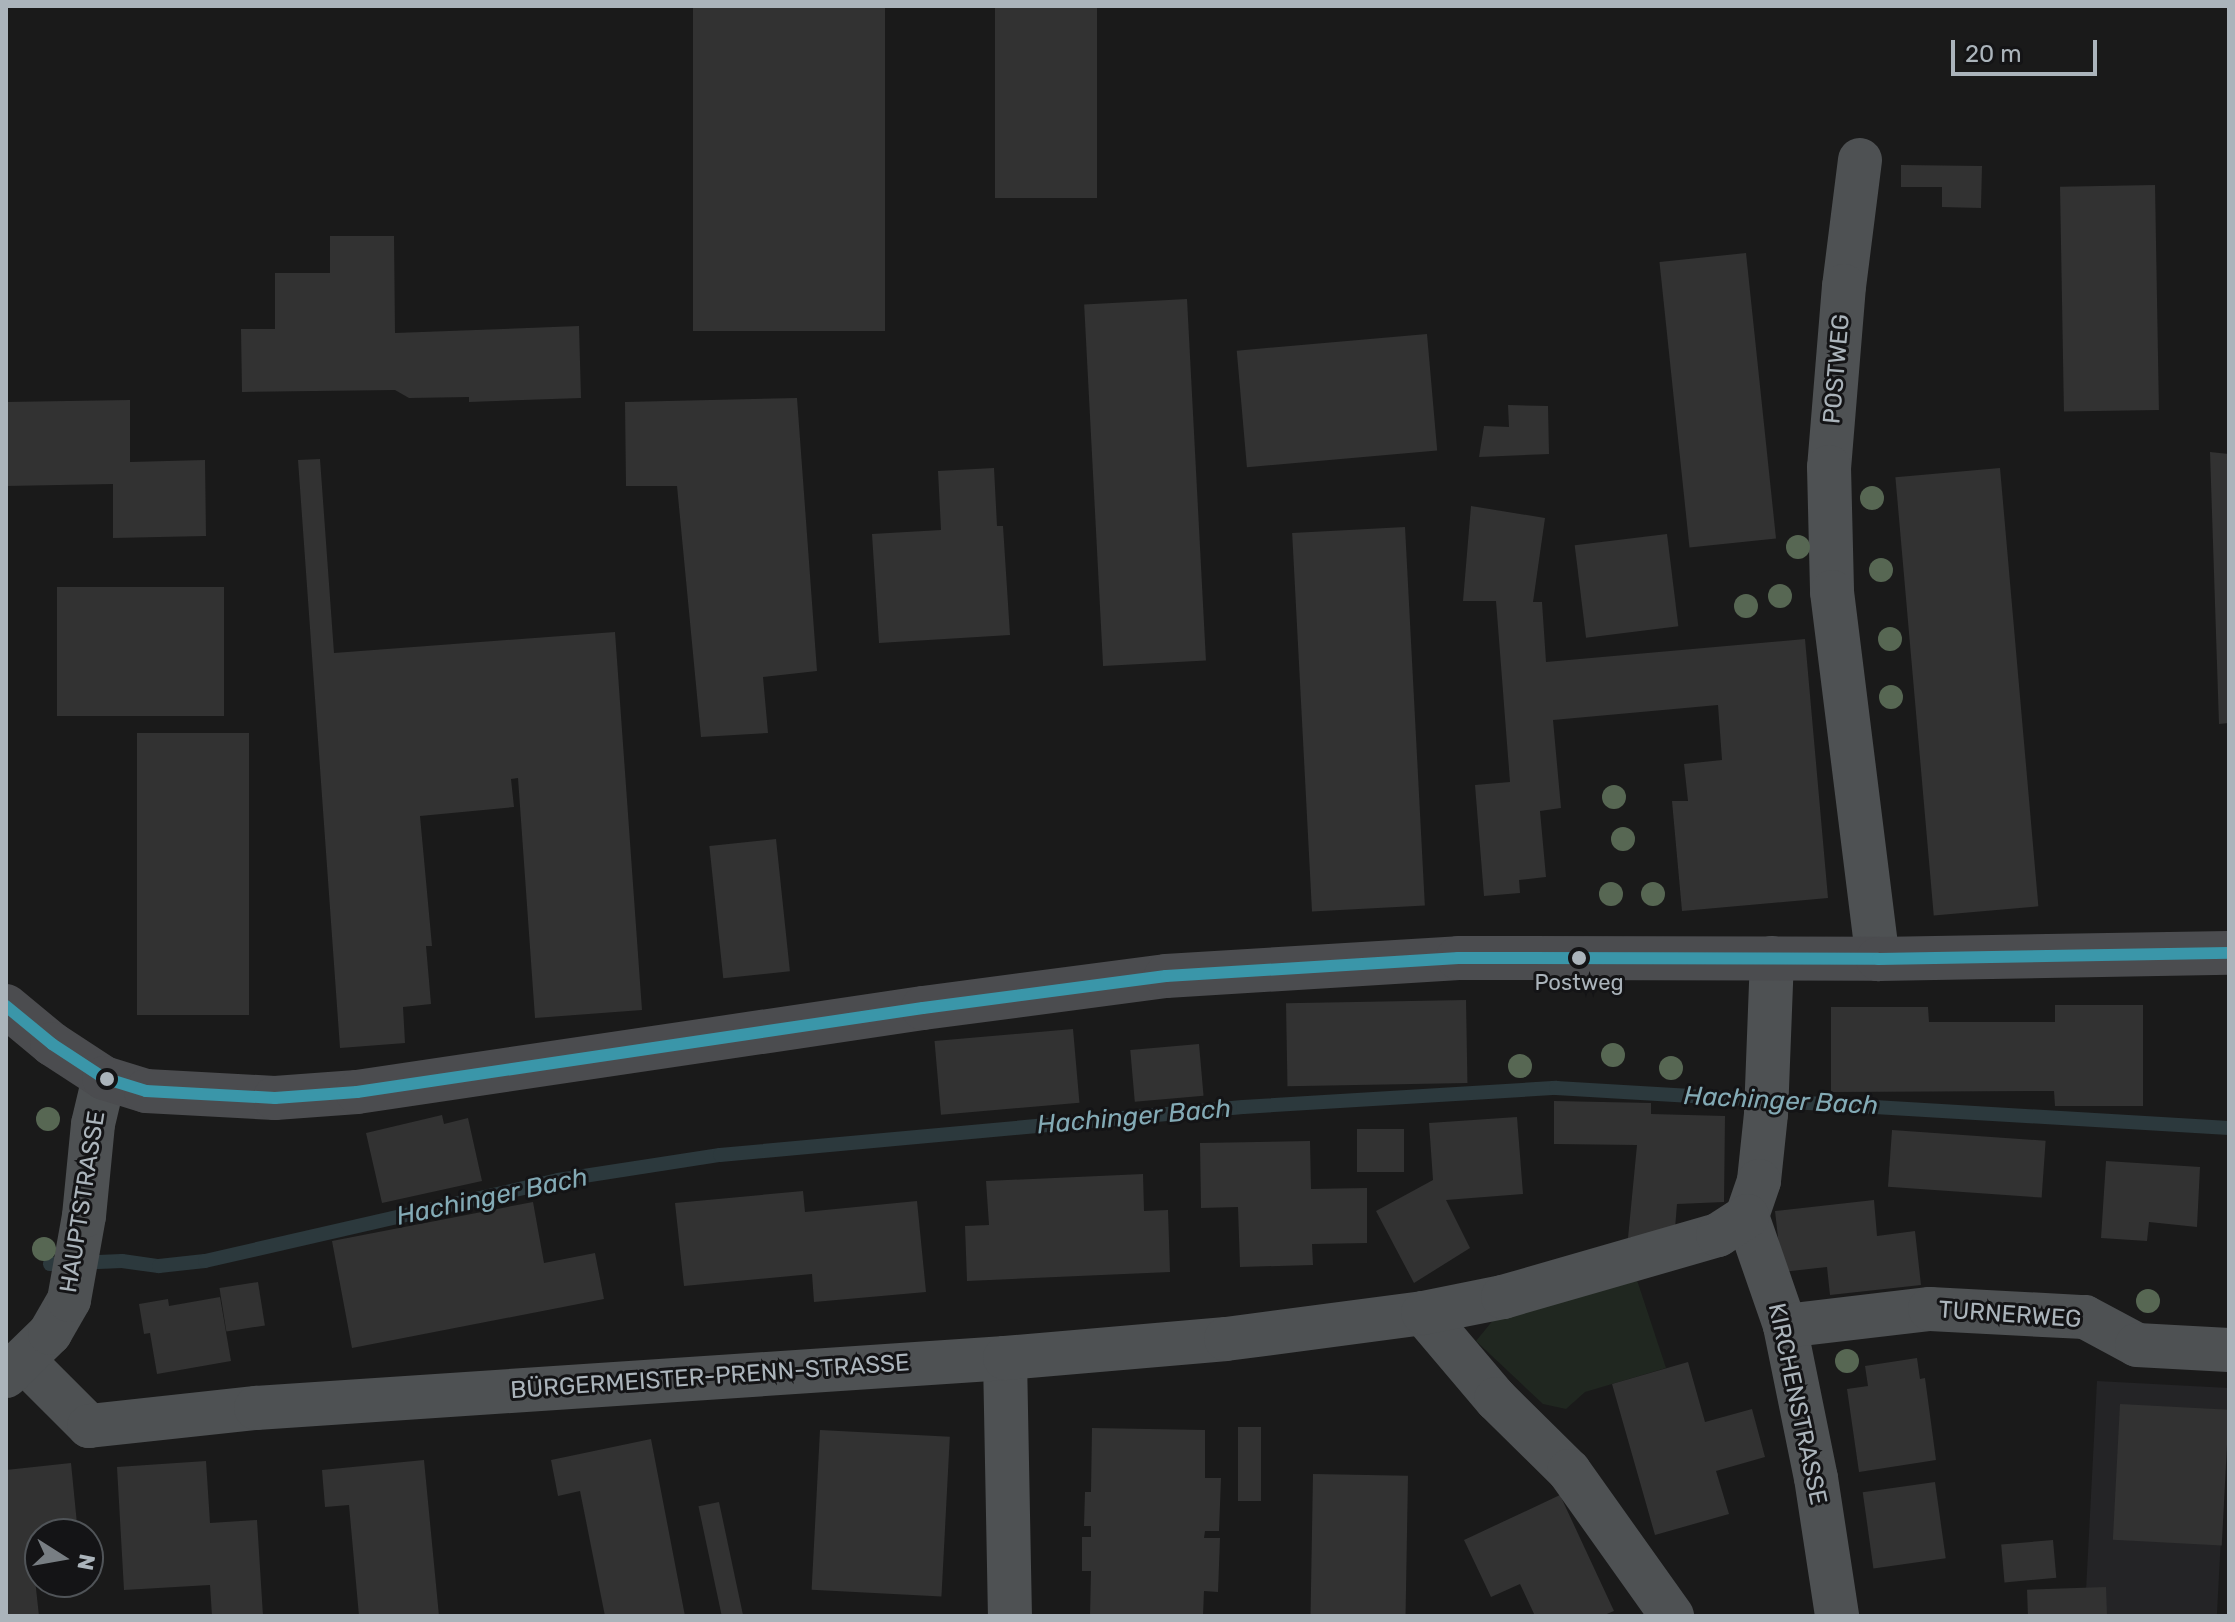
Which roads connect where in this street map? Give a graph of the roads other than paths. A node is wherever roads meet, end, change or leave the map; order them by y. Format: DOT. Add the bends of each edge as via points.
graph roads {
  1 [pos="1860,160"];
  2 [pos="2229,953"];
  3 [pos="1772,958"];
  4 [pos="1878,959"];
  5 [pos="6,1006"];
  6 [pos="104,1078"];
  7 [pos="1747,1216"];
  8 [pos="1423,1313"];
  9 [pos="1785,1326"];
  10 [pos="2229,1350"];
  11 [pos="1005,1358"];
  12 [pos="15,1368"];
  13 [pos="1010,1616"];
  14 [pos="1672,1616"];
  15 [pos="1837,1616"];
  1 -- 4 [label="street, POSTWEG" via="1844,286 1830,483 1832,592"];
  2 -- 4 [label="main road, HAUPTSTRASSE"];
  3 -- 4 [label="main road, HAUPTSTRASSE"];
  3 -- 6 [label="main road, HAUPTSTRASSE" via="1458,958 1166,976 357,1092 275,1098 146,1091"];
  3 -- 7 [label="street" via="1766,1114 1759,1181"];
  5 -- 6 [label="main road"];
  6 -- 12 [label="street, HAUPTSTRASSE" via="69,1300 50,1333"];
  7 -- 8 [label="street, BÜRGERMEISTER-PRENN-STRASSE" via="1718,1235 1503,1297"];
  7 -- 9 [label="street, KIRCHENSTRASSE"];
  8 -- 11 [label="street, BÜRGERMEISTER-PRENN-STRASSE" via="1226,1339"];
  8 -- 14 [label="street" via="1496,1399 1569,1471"];
  9 -- 10 [label="street, TURNERWEG" via="1930,1309 2085,1317 2137,1345"];
  9 -- 15 [label="street, KIRCHENSTRASSE"];
  11 -- 12 [label="street, BÜRGERMEISTER-PRENN-STRASSE" via="256,1408 89,1426"];
  11 -- 13 [label="street"];
}
